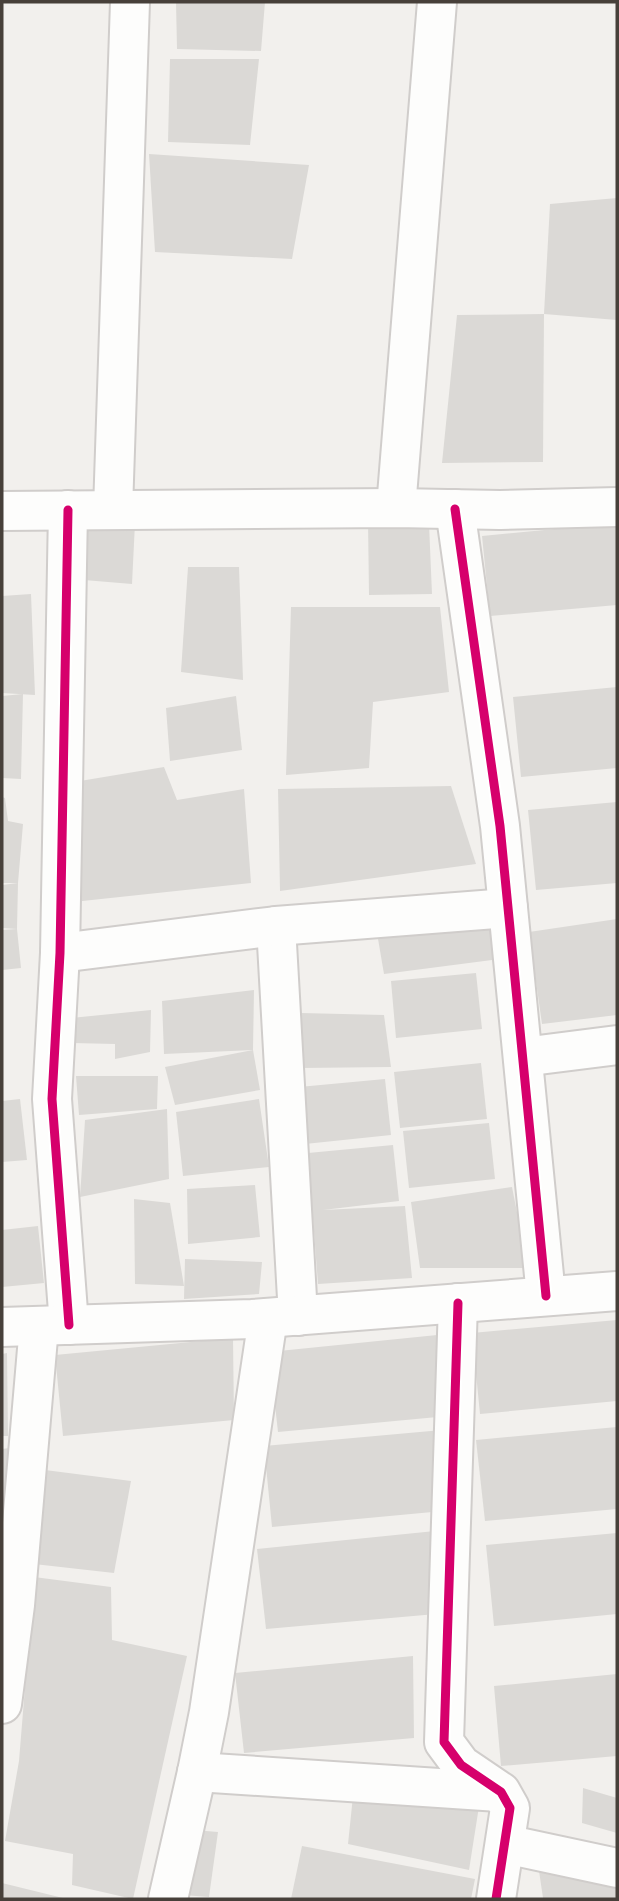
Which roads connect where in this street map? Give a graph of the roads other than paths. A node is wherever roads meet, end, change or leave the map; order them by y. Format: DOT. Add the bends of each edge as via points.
graph roads {
  1 [pos="130,2"];
  2 [pos="437,2"];
  3 [pos="617,507"];
  4 [pos="396,508"];
  5 [pos="455,509"];
  6 [pos="68,510"];
  7 [pos="113,510"];
  8 [pos="2,511"];
  9 [pos="508,908"];
  10 [pos="276,926"];
  11 [pos="60,953"];
  12 [pos="617,1045"];
  13 [pos="523,1057"];
  14 [pos="617,1291"];
  15 [pos="546,1296"];
  16 [pos="458,1303"];
  17 [pos="283,1317"];
  18 [pos="54,1326"];
  19 [pos="2,1327"];
  20 [pos="2,1704"];
  21 [pos="197,1772"];
  22 [pos="502,1792"];
  23 [pos="505,1844"];
  24 [pos="617,1868"];
  25 [pos="168,1899"];
  26 [pos="496,1899"];
  1 -- 7 [label="street"];
  2 -- 4 [label="street"];
  3 -- 5 [label="street"];
  4 -- 5 [label="street"];
  4 -- 7 [label="street"];
  5 -- 9 [label="street"];
  6 -- 7 [label="street"];
  6 -- 8 [label="street"];
  6 -- 11 [label="street"];
  9 -- 10 [label="street"];
  9 -- 13 [label="street"];
  10 -- 11 [label="street"];
  10 -- 17 [label="street"];
  11 -- 18 [label="street" via="52,1099"];
  12 -- 13 [label="street"];
  13 -- 15 [label="street"];
  14 -- 15 [label="street"];
  15 -- 16 [label="street"];
  16 -- 17 [label="street"];
  16 -- 22 [label="street" via="444,1742 461,1765"];
  17 -- 18 [label="street"];
  17 -- 21 [label="street"];
  18 -- 19 [label="street"];
  18 -- 20 [label="street"];
  21 -- 22 [label="street"];
  21 -- 25 [label="street"];
  22 -- 23 [label="street" via="510,1808"];
  23 -- 24 [label="street"];
  23 -- 26 [label="street"];
}
